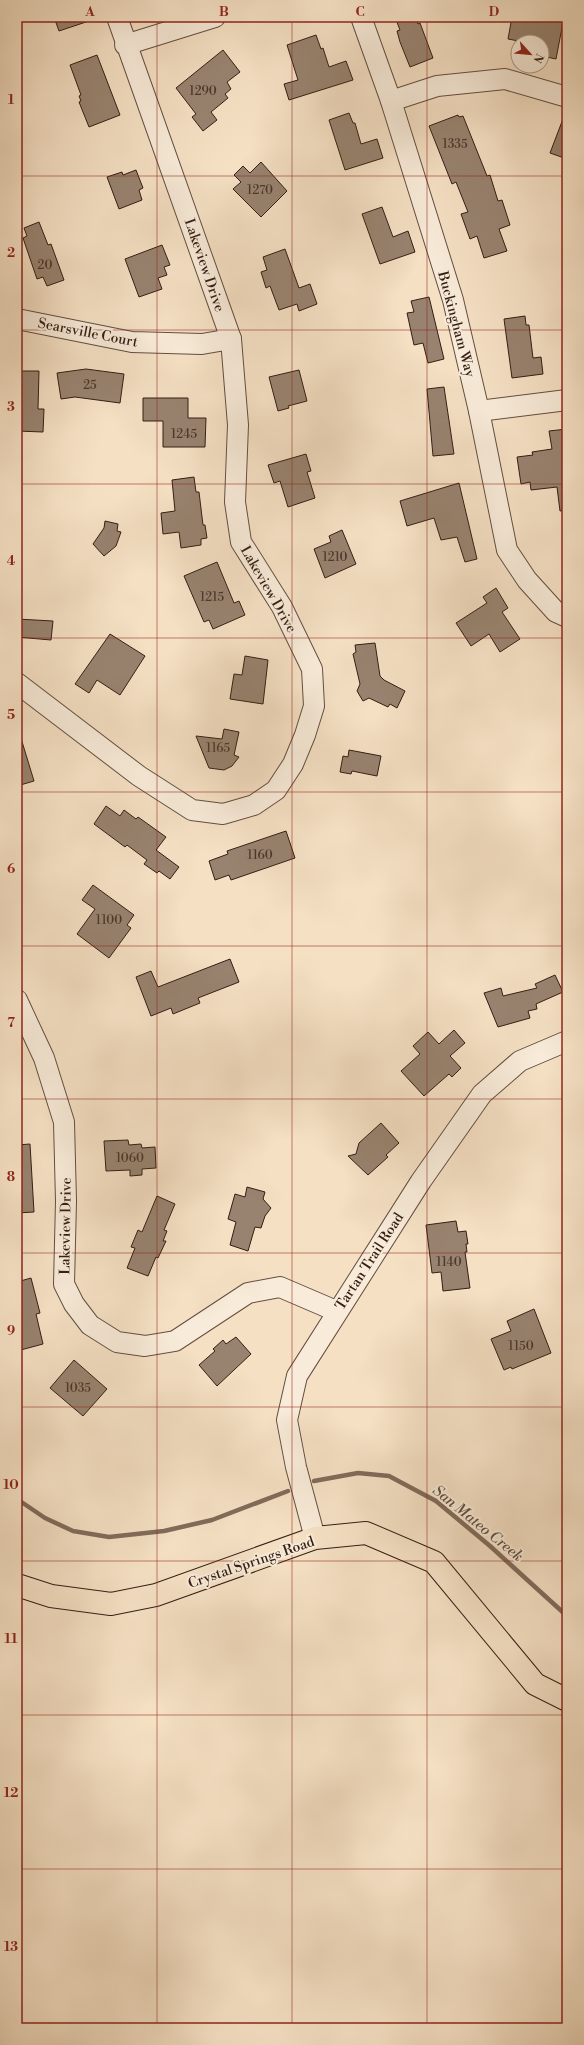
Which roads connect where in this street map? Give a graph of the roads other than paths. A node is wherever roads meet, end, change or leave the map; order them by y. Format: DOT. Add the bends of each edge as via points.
graph roads {
  1 [pos="117,17"];
  2 [pos="215,17"];
  3 [pos="361,17"];
  4 [pos="125,45"];
  5 [pos="567,97"];
  6 [pos="391,102"];
  7 [pos="17,319"];
  8 [pos="231,339"];
  9 [pos="567,400"];
  10 [pos="479,411"];
  11 [pos="567,617"];
  12 [pos="17,683"];
  13 [pos="17,1000"];
  14 [pos="567,1041"];
  15 [pos="336,1311"];
  16 [pos="315,1538"];
  17 [pos="17,1585"];
  18 [pos="567,1700"];
  1 -- 4 [label="street, Lakeview Drive"];
  2 -- 4 [label="street"];
  3 -- 6 [label="street, Buckingham Way"];
  4 -- 8 [label="street, Lakeview Drive"];
  5 -- 6 [label="street" via="505,79 437,86"];
  6 -- 10 [label="street, Buckingham Way" via="453,300"];
  7 -- 8 [label="street, Searsville Court" via="132,342 202,344"];
  8 -- 12 [label="street, Lakeview Drive" via="238,425 235,502 241,542 282,607 312,669 314,706 293,764 276,790 254,805 223,814 192,810 139,776"];
  9 -- 10 [label="street"];
  10 -- 11 [label="street, Buckingham Way" via="507,550 527,580 556,612"];
  13 -- 15 [label="street, Lakeview Drive" via="44,1058 64,1122 64,1284 74,1304 90,1325 117,1342 145,1346 176,1341 248,1293 280,1287"];
  14 -- 15 [label="street, Tartan Trail Road" via="520,1061 482,1094 421,1181"];
  15 -- 16 [label="street, Tartan Trail Road" via="297,1376 287,1420 296,1467"];
  16 -- 17 [label="main road, Crystal Springs Road" via="156,1595 111,1604 51,1596"];
  16 -- 18 [label="main road, Crystal Springs Road" via="366,1533 434,1562 535,1684"];
}
